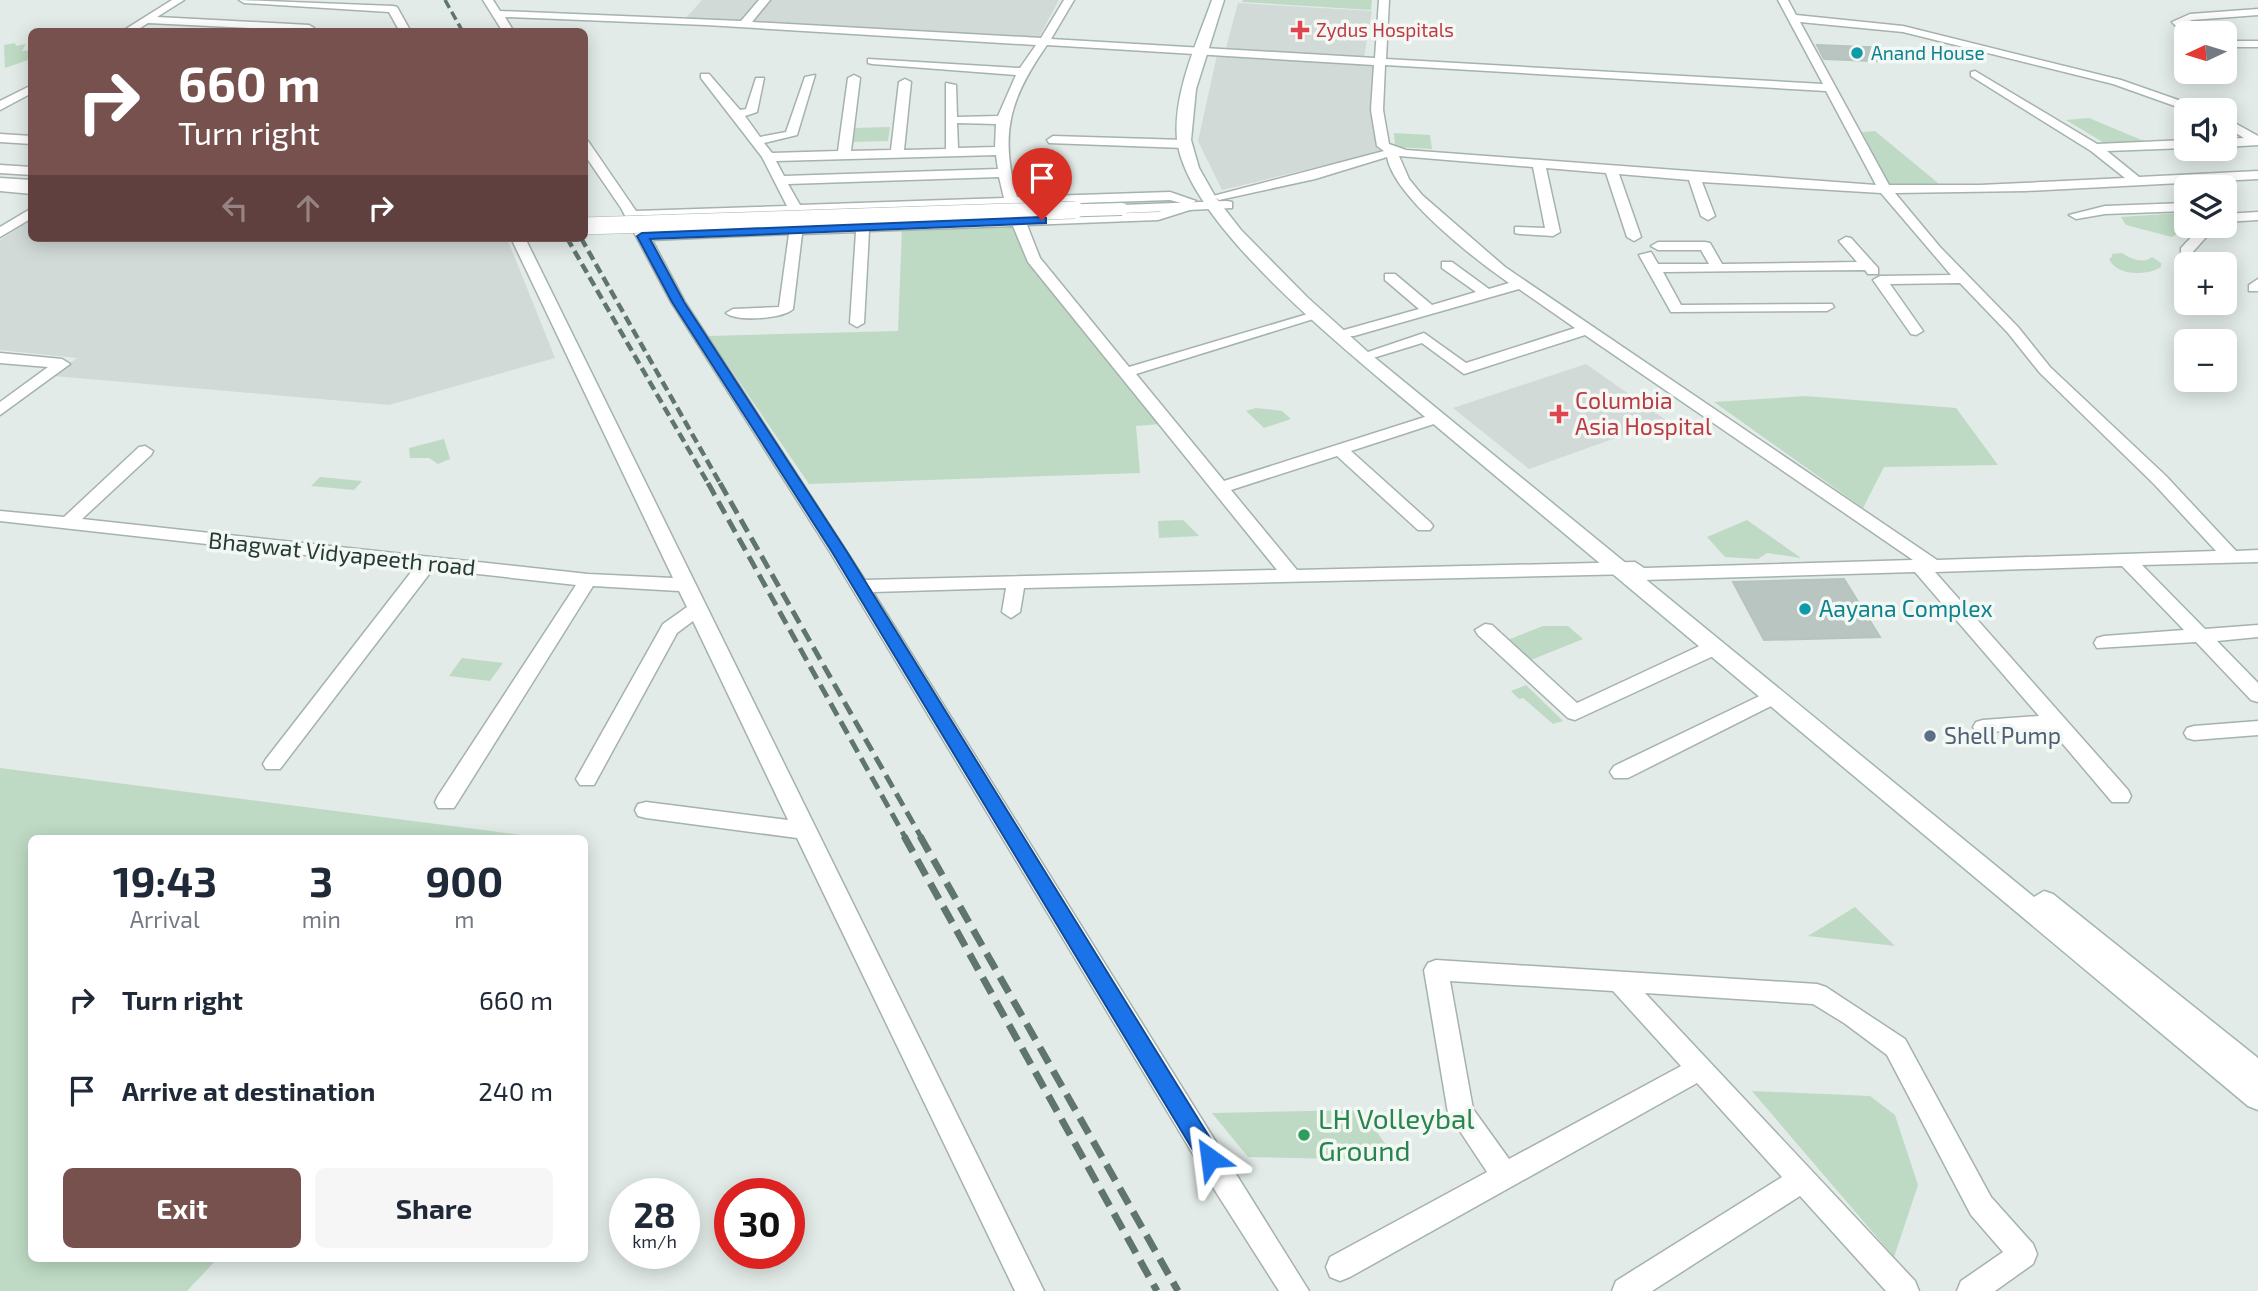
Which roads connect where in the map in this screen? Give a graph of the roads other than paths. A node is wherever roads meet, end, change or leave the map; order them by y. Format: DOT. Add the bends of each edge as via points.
graph roads {
  1 [pos="179,0"];
  2 [pos="244,0"];
  3 [pos="488,0"];
  4 [pos="765,0"];
  5 [pos="1069,0"];
  6 [pos="1218,0"];
  7 [pos="1226,0"];
  8 [pos="1384,0"];
  9 [pos="391,5"];
  10 [pos="1789,5"];
  11 [pos="1807,7"];
  12 [pos="2258,12"];
  13 [pos="497,14"];
  14 [pos="145,20"];
  15 [pos="2180,21"];
  16 [pos="1867,23"];
  17 [pos="744,24"];
  18 [pos="236,25"];
  19 [pos="132,28"];
  20 [pos="232,28"];
  21 [pos="309,28"];
  22 [pos="404,28"];
  23 [pos="506,28"];
  24 [pos="1044,43"];
  25 [pos="2237,44"];
  26 [pos="2258,44"];
  27 [pos="1207,50"];
  28 [pos="872,61"];
  29 [pos="1381,62"];
  30 [pos="1024,72"];
  31 [pos="1975,74"];
  32 [pos="705,76"];
  33 [pos="811,77"];
  34 [pos="854,78"];
  35 [pos="760,80"];
  36 [pos="905,82"];
  37 [pos="950,85"];
  38 [pos="1830,88"];
  39 [pos="28,90"];
  40 [pos="2174,102"];
  41 [pos="0,106"];
  42 [pos="737,114"];
  43 [pos="961,120"];
  44 [pos="1004,120"];
  45 [pos="0,126"];
  46 [pos="28,128"];
  47 [pos="2258,128"];
  48 [pos="2237,129"];
  49 [pos="0,138"];
  50 [pos="28,140"];
  51 [pos="1053,140"];
  52 [pos="757,141"];
  53 [pos="2258,141"];
  54 [pos="2237,142"];
  55 [pos="1184,144"];
  56 [pos="2174,145"];
  57 [pos="2095,148"];
  58 [pos="588,150"];
  59 [pos="1001,151"];
  60 [pos="952,152"];
  61 [pos="1391,152"];
  62 [pos="897,154"];
  63 [pos="844,155"];
  64 [pos="768,157"];
  65 [pos="1538,162"];
  66 [pos="0,169"];
  67 [pos="1611,169"];
  68 [pos="28,171"];
  69 [pos="1005,173"];
  70 [pos="0,174"];
  71 [pos="1693,175"];
  72 [pos="2258,175"];
  73 [pos="28,177"];
  74 [pos="780,180"];
  75 [pos="2135,180"];
  76 [pos="0,182"];
  77 [pos="28,184"];
  78 [pos="0,187"];
  79 [pos="1885,189"];
  80 [pos="28,190"];
  81 [pos="1011,203"];
  82 [pos="1208,203"];
  83 [pos="1120,206"];
  84 [pos="2174,208"];
  85 [pos="795,209"];
  86 [pos="28,215"];
  87 [pos="631,215"];
  88 [pos="2076,215"];
  89 [pos="1709,216"];
  90 [pos="2258,216"];
  91 [pos="588,217"];
  92 [pos="2237,217"];
  93 [pos="1018,221"];
  94 [pos="588,226"];
  95 [pos="863,227"];
  96 [pos="796,229"];
  97 [pos="1520,230"];
  98 [pos="0,233"];
  99 [pos="642,236"];
  100 [pos="1634,237"];
  101 [pos="2198,238"];
  102 [pos="520,242"];
  103 [pos="1846,242"];
  104 [pos="2186,251"];
  105 [pos="1652,256"];
  106 [pos="1447,265"];
  107 [pos="1868,266"];
  108 [pos="1718,268"];
  109 [pos="1390,277"];
  110 [pos="1962,279"];
  111 [pos="1880,280"];
  112 [pos="1521,284"];
  113 [pos="1487,294"];
  114 [pos="1827,307"];
  115 [pos="1429,310"];
  116 [pos="733,313"];
  117 [pos="1316,316"];
  118 [pos="857,323"];
  119 [pos="1588,329"];
  120 [pos="1916,331"];
  121 [pos="1349,333"];
  122 [pos="1373,353"];
  123 [pos="0,358"];
  124 [pos="1124,373"];
  125 [pos="0,410"];
  126 [pos="1437,418"];
  127 [pos="1339,449"];
  128 [pos="145,451"];
  129 [pos="1219,488"];
  130 [pos="0,516"];
  131 [pos="67,524"];
  132 [pos="1424,526"];
  133 [pos="2258,556"];
  134 [pos="2233,559"];
  135 [pos="2128,561"];
  136 [pos="427,564"];
  137 [pos="1928,566"];
  138 [pos="1633,570"];
  139 [pos="1292,576"];
  140 [pos="588,580"];
  141 [pos="1016,582"];
  142 [pos="684,585"];
  143 [pos="859,586"];
  144 [pos="906,587"];
  145 [pos="698,608"];
  146 [pos="1011,611"];
  147 [pos="876,613"];
  148 [pos="1485,630"];
  149 [pos="2258,631"];
  150 [pos="2200,635"];
  151 [pos="2104,643"];
  152 [pos="1715,647"];
  153 [pos="2258,695"];
  154 [pos="1773,696"];
  155 [pos="2056,722"];
  156 [pos="1983,727"];
  157 [pos="2258,728"];
  158 [pos="2194,733"];
  159 [pos="273,764"];
  160 [pos="1621,772"];
  161 [pos="587,779"];
  162 [pos="2120,796"];
  163 [pos="446,802"];
  164 [pos="646,810"];
  165 [pos="804,831"];
  166 [pos="1619,981"];
  167 [pos="1698,1069"];
  168 [pos="2258,1074"];
  169 [pos="2258,1097"];
  170 [pos="1505,1176"];
  171 [pos="1801,1180"];
  172 [pos="1340,1267"];
  173 [pos="1030,1291"];
  174 [pos="1295,1291"];
  175 [pos="1626,1291"];
  176 [pos="1905,1291"];
  177 [pos="1971,1291"];
  1 -- 14 [label="street"];
  2 -- 9 [label="street"];
  3 -- 13 [label="street"];
  4 -- 17 [label="street"];
  5 -- 24 [label="street"];
  6 -- 27 [label="main road"];
  7 -- 27 [label="main road"];
  8 -- 29 [label="street"];
  9 -- 22 [label="street"];
  10 -- 16 [label="street"];
  10 -- 38 [label="street"];
  11 -- 16 [label="street"];
  12 -- 15 [label="street"];
  13 -- 17 [label="street"];
  13 -- 23 [label="street"];
  14 -- 18 [label="street"];
  14 -- 19 [label="street"];
  16 -- 40 [label="street" via="2117,82"];
  17 -- 24 [label="street"];
  18 -- 20 [label="street"];
  18 -- 21 [label="street"];
  24 -- 27 [label="street"];
  24 -- 30 [label="street"];
  25 -- 26 [label="street"];
  27 -- 29 [label="street"];
  27 -- 55 [label="main road" via="1184,122"];
  27 -- 82 [label="main road" via="1193,122"];
  28 -- 30 [label="street"];
  29 -- 38 [label="street"];
  29 -- 61 [label="street" via="1377,110 1383,146"];
  30 -- 44 [label="street" via="1013,88"];
  31 -- 57 [label="street"];
  32 -- 42 [label="street"];
  33 -- 52 [label="street" via="791,135"];
  34 -- 63 [label="street"];
  35 -- 42 [label="street" via="751,112"];
  36 -- 62 [label="street"];
  37 -- 60 [label="street"];
  38 -- 79 [label="street"];
  39 -- 41 [label="street"];
  42 -- 52 [label="street"];
  43 -- 44 [label="street"];
  44 -- 59 [label="street"];
  45 -- 46 [label="street"];
  47 -- 48 [label="street"];
  48 -- 53 [label="street"];
  49 -- 50 [label="street"];
  51 -- 55 [label="street"];
  52 -- 64 [label="street"];
  53 -- 54 [label="street"];
  55 -- 82 [label="main road"];
  56 -- 57 [label="street"];
  57 -- 75 [label="street"];
  58 -- 87 [label="street"];
  59 -- 60 [label="street"];
  59 -- 69 [label="street"];
  60 -- 62 [label="street"];
  61 -- 65 [label="street"];
  61 -- 82 [label="street"];
  61 -- 112 [label="street" via="1396,170 1419,199 1458,237"];
  62 -- 63 [label="street"];
  63 -- 64 [label="street"];
  64 -- 74 [label="street"];
  65 -- 67 [label="street"];
  65 -- 97 [label="street" via="1553,232"];
  66 -- 68 [label="street"];
  67 -- 71 [label="street"];
  67 -- 100 [label="street"];
  69 -- 74 [label="street"];
  69 -- 81 [label="street"];
  70 -- 73 [label="main road"];
  71 -- 79 [label="street"];
  71 -- 89 [label="street"];
  72 -- 75 [label="street"];
  74 -- 85 [label="street"];
  75 -- 79 [label="street" via="2050,188"];
  76 -- 77 [label="main road"];
  78 -- 80 [label="street"];
  79 -- 110 [label="street"];
  81 -- 82 [label="street" via="1170,196"];
  81 -- 85 [label="street"];
  81 -- 93 [label="street"];
  82 -- 83 [label="main road"];
  82 -- 93 [label="street" via="1158,216"];
  82 -- 117 [label="main road"];
  82 -- 121 [label="main road"];
  83 -- 91 [label="main road, bridge"];
  83 -- 94 [label="main road, bridge"];
  84 -- 88 [label="street"];
  85 -- 87 [label="street"];
  86 -- 98 [label="street"];
  87 -- 99 [label="street"];
  90 -- 92 [label="street"];
  93 -- 95 [label="street"];
  93 -- 124 [label="street" via="1033,259"];
  95 -- 96 [label="street"];
  95 -- 118 [label="street"];
  96 -- 99 [label="street"];
  96 -- 116 [label="street" via="786,309"];
  99 -- 143 [label="street" via="678,302"];
  101 -- 104 [label="street"];
  102 -- 142 [label="street"];
  103 -- 107 [label="street"];
  105 -- 108 [label="street"];
  105 -- 108 [label="street" via="1705,246"];
  105 -- 114 [label="street" via="1676,309"];
  106 -- 113 [label="street"];
  107 -- 108 [label="street"];
  107 -- 111 [label="street"];
  109 -- 115 [label="street"];
  110 -- 111 [label="street"];
  110 -- 134 [label="street" via="2045,370 2160,480"];
  111 -- 120 [label="street"];
  112 -- 113 [label="street"];
  112 -- 119 [label="street"];
  113 -- 115 [label="street"];
  115 -- 121 [label="street"];
  117 -- 124 [label="street"];
  117 -- 126 [label="main road"];
  119 -- 122 [label="street" via="1464,369 1424,337"];
  119 -- 137 [label="street"];
  121 -- 122 [label="main road"];
  122 -- 138 [label="main road"];
  123 -- 125 [label="street" via="62,364"];
  124 -- 129 [label="street"];
  126 -- 127 [label="street"];
  126 -- 138 [label="main road"];
  127 -- 129 [label="street"];
  127 -- 132 [label="street"];
  128 -- 131 [label="street"];
  129 -- 139 [label="street"];
  130 -- 131 [label="street, Bhagwat Vidyapeeth road"];
  131 -- 136 [label="street, Bhagwat Vidyapeeth road"];
  133 -- 134 [label="street"];
  134 -- 135 [label="street"];
  135 -- 137 [label="street"];
  135 -- 150 [label="street"];
  136 -- 140 [label="street, Bhagwat Vidyapeeth road"];
  136 -- 159 [label="street"];
  137 -- 138 [label="street"];
  137 -- 155 [label="street"];
  138 -- 139 [label="street"];
  138 -- 152 [label="main road"];
  138 -- 168 [label="main road"];
  139 -- 141 [label="street"];
  140 -- 142 [label="street, Bhagwat Vidyapeeth road"];
  140 -- 163 [label="street"];
  141 -- 144 [label="street"];
  141 -- 146 [label="street"];
  142 -- 145 [label="street"];
  143 -- 144 [label="street"];
  143 -- 147 [label="street"];
  144 -- 147 [label="street"];
  145 -- 161 [label="street" via="670,629"];
  145 -- 165 [label="street"];
  147 -- 174 [label="street"];
  148 -- 152 [label="street" via="1575,713"];
  149 -- 150 [label="street"];
  150 -- 151 [label="street"];
  150 -- 153 [label="street"];
  152 -- 154 [label="main road"];
  154 -- 160 [label="street"];
  154 -- 169 [label="main road"];
  155 -- 156 [label="street"];
  155 -- 162 [label="street"];
  157 -- 158 [label="street"];
  164 -- 165 [label="street"];
  165 -- 173 [label="street"];
  166 -- 167 [label="street"];
  166 -- 170 [label="street" via="1436,970 1461,1114"];
  166 -- 177 [label="street" via="1817,994 1896,1047 1981,1206 2023,1254"];
  167 -- 170 [label="street"];
  167 -- 171 [label="street"];
  170 -- 172 [label="street"];
  171 -- 175 [label="street"];
  171 -- 176 [label="street"];
}
